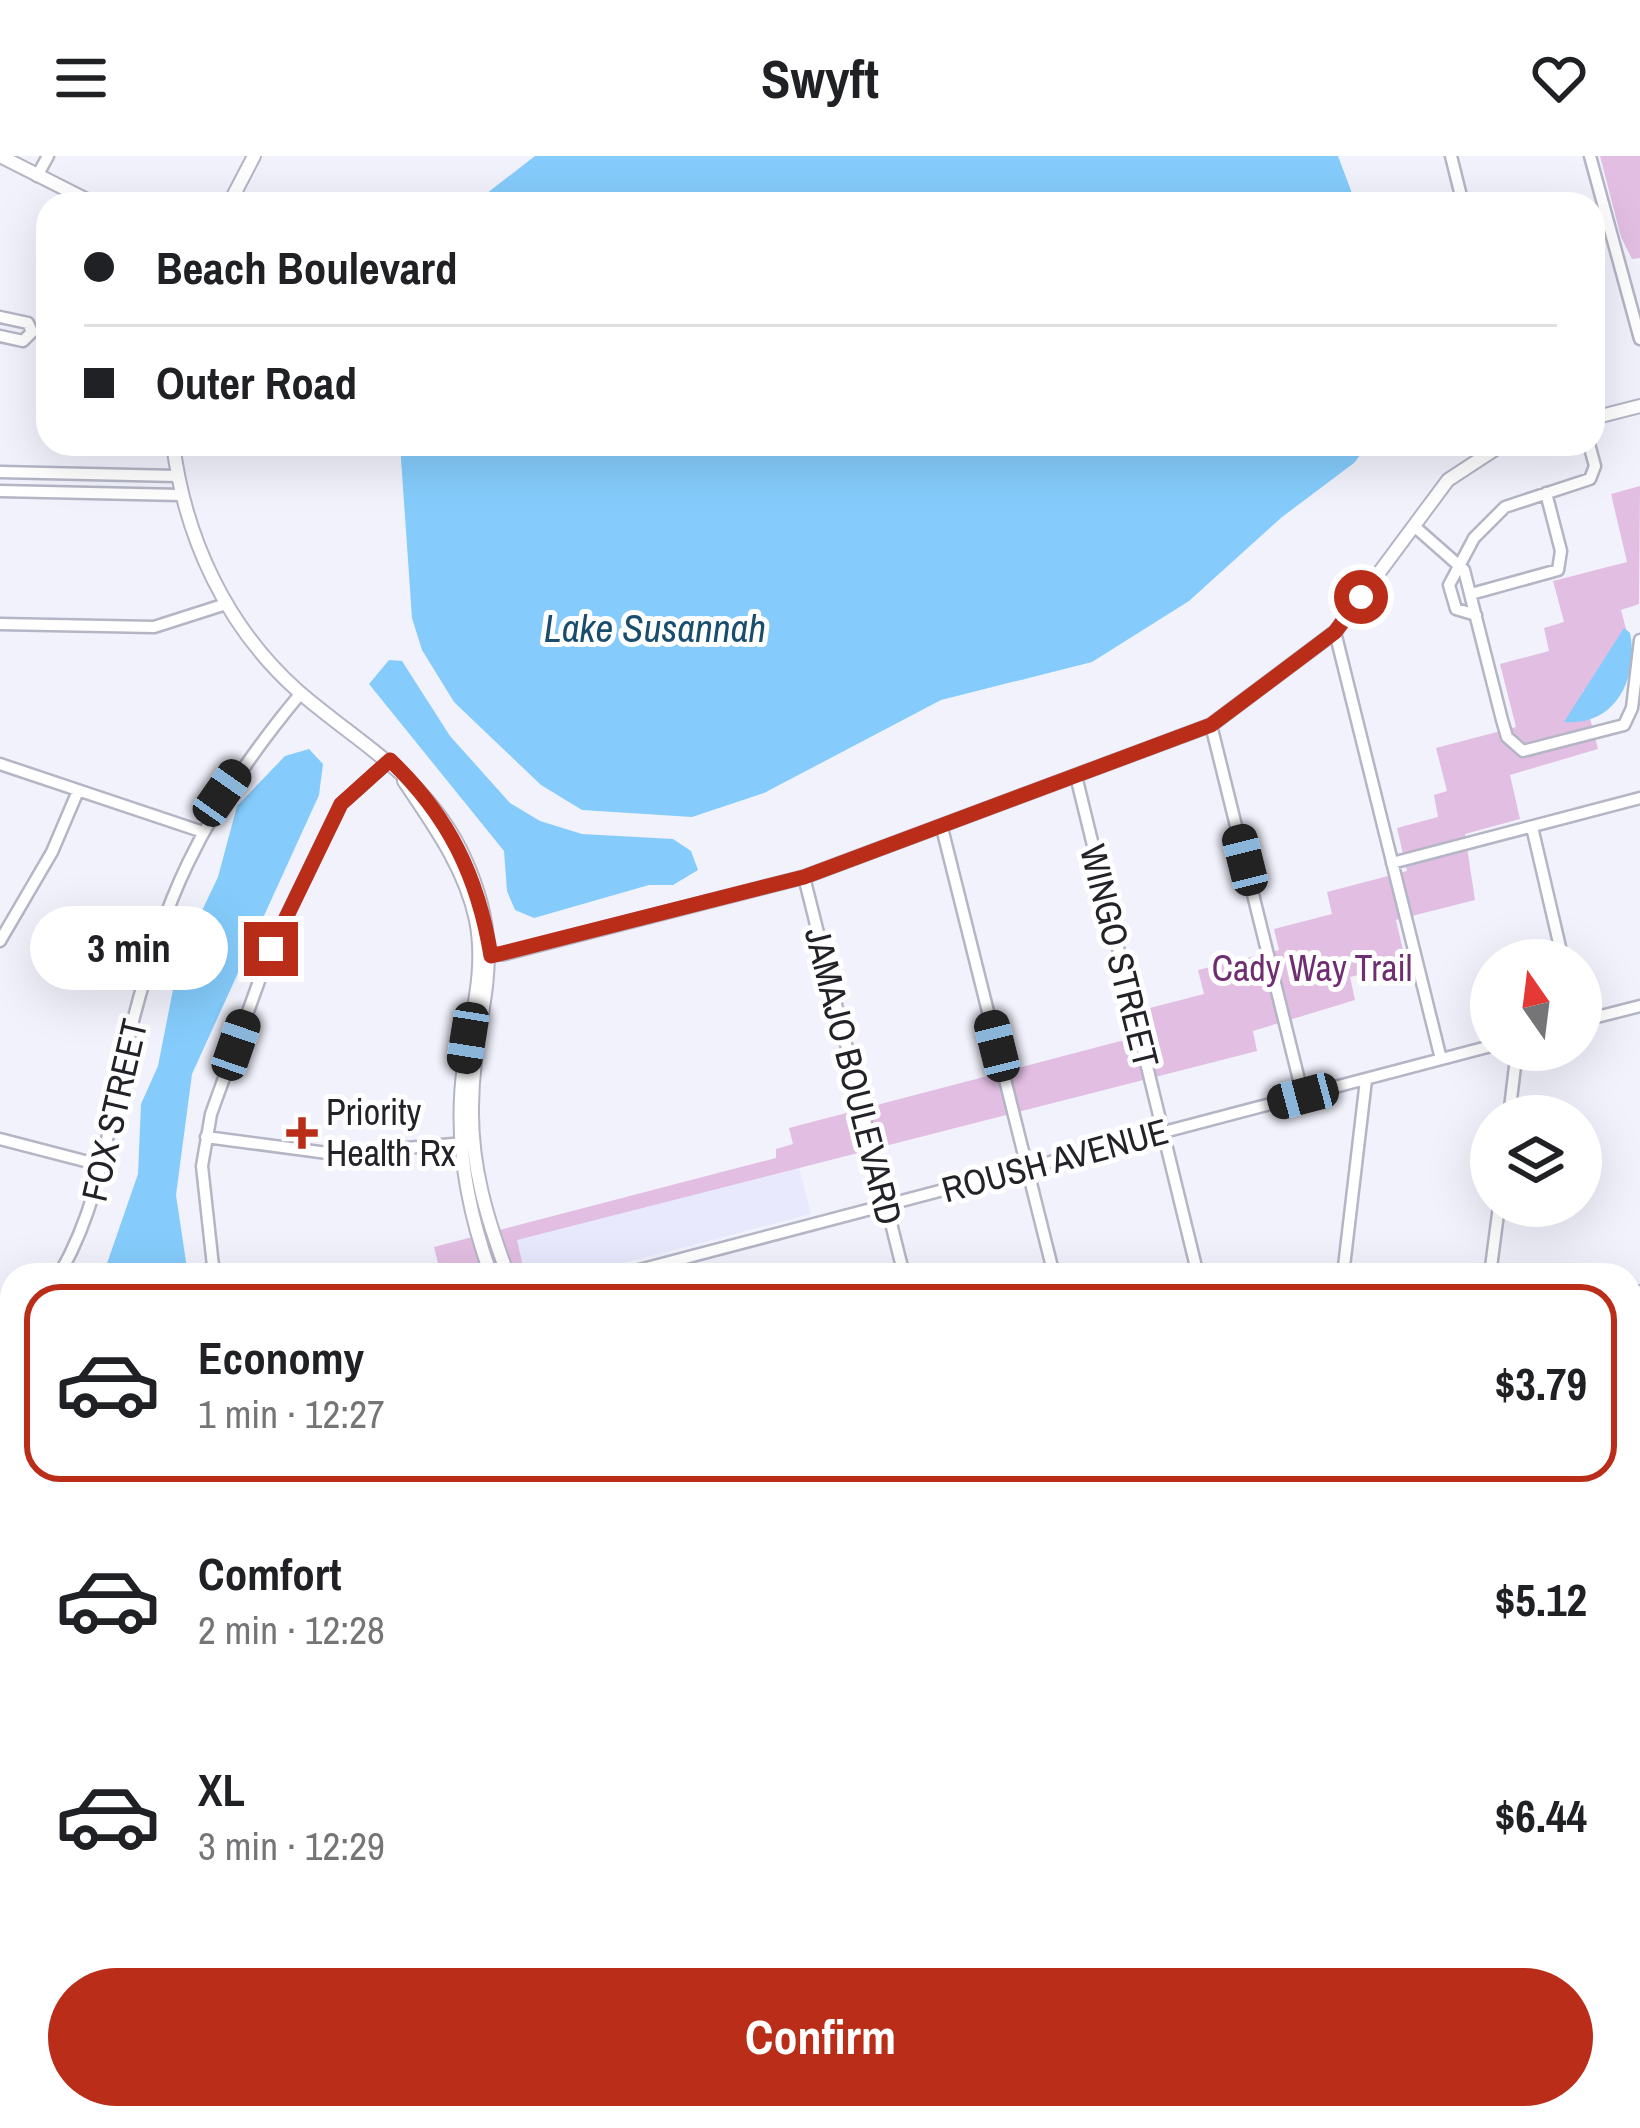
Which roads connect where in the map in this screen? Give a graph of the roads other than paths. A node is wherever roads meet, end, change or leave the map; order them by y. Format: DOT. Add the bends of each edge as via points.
graph roads {
  1 [pos="48,156"];
  2 [pos="254,156"];
  3 [pos="1450,156"];
  4 [pos="1590,156"];
  5 [pos="0,157"];
  6 [pos="37,176"];
  7 [pos="70,192"];
  8 [pos="235,192"];
  9 [pos="1460,192"];
  10 [pos="1600,192"];
  11 [pos="1605,211"];
  12 [pos="0,316"];
  13 [pos="0,336"];
  14 [pos="1640,340"];
  15 [pos="1640,406"];
  16 [pos="1605,415"];
  17 [pos="174,456"];
  18 [pos="1476,456"];
  19 [pos="1592,456"];
  20 [pos="0,472"];
  21 [pos="177,476"];
  22 [pos="0,490"];
  23 [pos="1546,493"];
  24 [pos="182,495"];
  25 [pos="1414,526"];
  26 [pos="1459,562"];
  27 [pos="1471,594"];
  28 [pos="226,604"];
  29 [pos="1476,615"];
  30 [pos="0,624"];
  31 [pos="1335,632"];
  32 [pos="1640,640"];
  33 [pos="301,693"];
  34 [pos="1211,725"];
  35 [pos="390,760"];
  36 [pos="0,764"];
  37 [pos="1076,776"];
  38 [pos="78,790"];
  39 [pos="1640,798"];
  40 [pos="1532,827"];
  41 [pos="942,828"];
  42 [pos="200,831"];
  43 [pos="1392,862"];
  44 [pos="804,877"];
  45 [pos="1559,939"];
  46 [pos="0,941"];
  47 [pos="486,956"];
  48 [pos="1640,1006"];
  49 [pos="1602,1016"];
  50 [pos="1470,1051"];
  51 [pos="1441,1059"];
  52 [pos="1366,1080"];
  53 [pos="1303,1096"];
  54 [pos="1163,1131"];
  55 [pos="206,1137"];
  56 [pos="0,1139"];
  57 [pos="467,1143"];
  58 [pos="104,1166"];
  59 [pos="1027,1168"];
  60 [pos="886,1204"];
  61 [pos="1496,1227"];
  62 [pos="66,1263"];
  63 [pos="213,1263"];
  64 [pos="487,1263"];
  65 [pos="504,1263"];
  66 [pos="665,1263"];
  67 [pos="901,1263"];
  68 [pos="1051,1263"];
  69 [pos="1195,1263"];
  70 [pos="1344,1263"];
  71 [pos="1491,1263"];
  1 -- 6 [label="street"];
  2 -- 8 [label="street"];
  3 -- 9 [label="street"];
  4 -- 10 [label="street"];
  5 -- 6 [label="street"];
  6 -- 7 [label="street"];
  11 -- 14 [label="street"];
  12 -- 13 [label="street" via="28,323 32,332 23,341"];
  15 -- 16 [label="street"];
  17 -- 21 [label="street"];
  18 -- 25 [label="street"];
  19 -- 23 [label="street" via="1590,479"];
  20 -- 21 [label="street"];
  21 -- 24 [label="street"];
  22 -- 24 [label="street"];
  23 -- 26 [label="street" via="1505,507"];
  23 -- 27 [label="street" via="1558,570"];
  24 -- 28 [label="street"];
  25 -- 26 [label="street"];
  25 -- 31 [label="street"];
  26 -- 27 [label="street"];
  26 -- 29 [label="street" via="1449,579 1452,602"];
  27 -- 29 [label="street"];
  28 -- 30 [label="street" via="154,627"];
  28 -- 33 [label="street"];
  29 -- 32 [label="street" via="1508,737 1523,752 1624,725"];
  31 -- 34 [label="street"];
  31 -- 43 [label="street"];
  33 -- 35 [label="street"];
  33 -- 42 [label="street, FOX STREET"];
  34 -- 37 [label="street"];
  34 -- 53 [label="street"];
  35 -- 47 [label="street" via="454,860"];
  35 -- 55 [label="street" via="350,794 328,830 271,949"];
  36 -- 38 [label="street"];
  37 -- 41 [label="street"];
  37 -- 54 [label="street, WINGO STREET"];
  38 -- 42 [label="street"];
  38 -- 46 [label="street"];
  39 -- 40 [label="street"];
  40 -- 43 [label="street"];
  40 -- 45 [label="street"];
  41 -- 44 [label="street"];
  41 -- 59 [label="street"];
  42 -- 58 [label="street, FOX STREET" via="133,1025"];
  43 -- 51 [label="street"];
  44 -- 47 [label="street"];
  44 -- 60 [label="street, JAMAJO BOULEVARD"];
  47 -- 57 [label="street" via="463,1071"];
  48 -- 49 [label="street"];
  50 -- 51 [label="street, ROUSH AVENUE"];
  51 -- 52 [label="street, ROUSH AVENUE"];
  52 -- 53 [label="street, ROUSH AVENUE"];
  52 -- 70 [label="street"];
  53 -- 54 [label="street, ROUSH AVENUE"];
  54 -- 59 [label="street, ROUSH AVENUE"];
  54 -- 69 [label="street, WINGO STREET"];
  55 -- 57 [label="street" via="335,1154"];
  55 -- 63 [label="street"];
  56 -- 58 [label="street"];
  57 -- 64 [label="street" via="473,1216"];
  57 -- 65 [label="street"];
  58 -- 62 [label="street, FOX STREET" via="86,1229"];
  59 -- 60 [label="street, ROUSH AVENUE"];
  59 -- 68 [label="street"];
  60 -- 66 [label="street, ROUSH AVENUE"];
  60 -- 67 [label="street, JAMAJO BOULEVARD"];
  61 -- 71 [label="street"];
}
